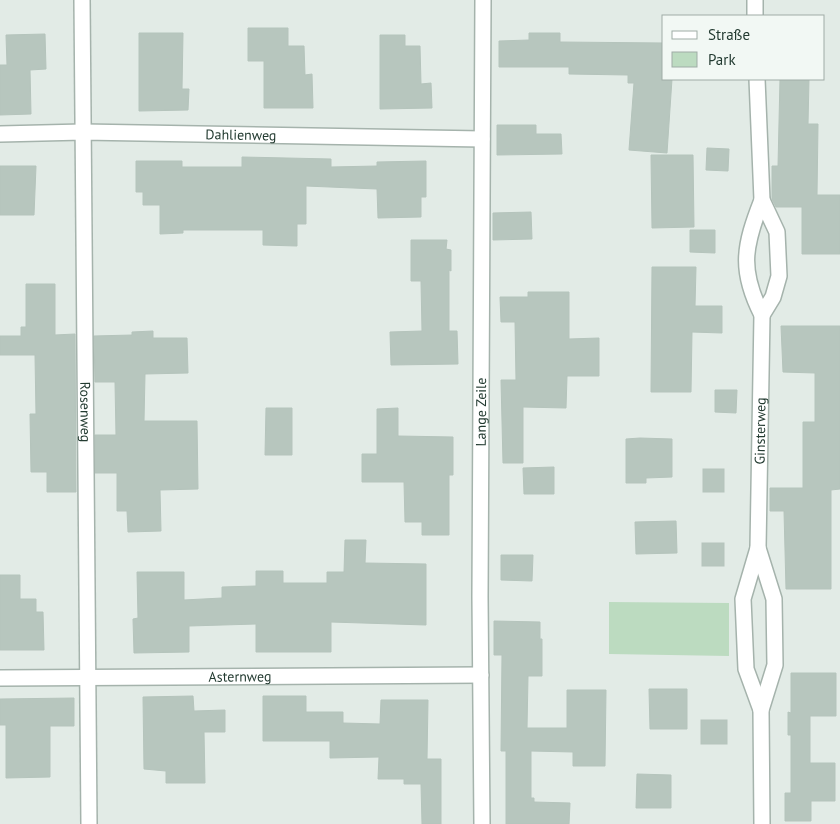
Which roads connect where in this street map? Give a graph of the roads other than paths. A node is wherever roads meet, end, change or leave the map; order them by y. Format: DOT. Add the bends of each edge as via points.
graph roads {
  1 [pos="82,0"];
  2 [pos="482,0"];
  3 [pos="755,0"];
  4 [pos="755,15"];
  5 [pos="758,80"];
  6 [pos="83,132"];
  7 [pos="0,134"];
  8 [pos="482,139"];
  9 [pos="762,200"];
  10 [pos="762,315"];
  11 [pos="758,548"];
  12 [pos="481,675"];
  13 [pos="90,677"];
  14 [pos="0,678"];
  15 [pos="761,710"];
  16 [pos="89,824"];
  17 [pos="482,824"];
  18 [pos="762,824"];
  1 -- 6 [label="street, Rosenweg"];
  2 -- 8 [label="street, Lange Zeile"];
  3 -- 4 [label="street"];
  5 -- 9 [label="street, Ginsterweg"];
  6 -- 7 [label="street, Dahlienweg"];
  6 -- 8 [label="street, Dahlienweg"];
  6 -- 13 [label="street, Rosenweg"];
  8 -- 12 [label="street, Lange Zeile"];
  9 -- 10 [label="street, Ginsterweg" via="748,235 747,280"];
  9 -- 10 [label="street, Ginsterweg" via="777,232 779,276 773,297"];
  10 -- 11 [label="street, Ginsterweg"];
  11 -- 15 [label="street, Ginsterweg" via="744,598 746,668"];
  11 -- 15 [label="street, Ginsterweg" via="774,599 775,646 775,665"];
  12 -- 13 [label="street, Asternweg"];
  12 -- 17 [label="street, Lange Zeile"];
  13 -- 14 [label="street, Asternweg"];
  13 -- 16 [label="street, Rosenweg"];
  15 -- 18 [label="street, Ginsterweg"];
}
